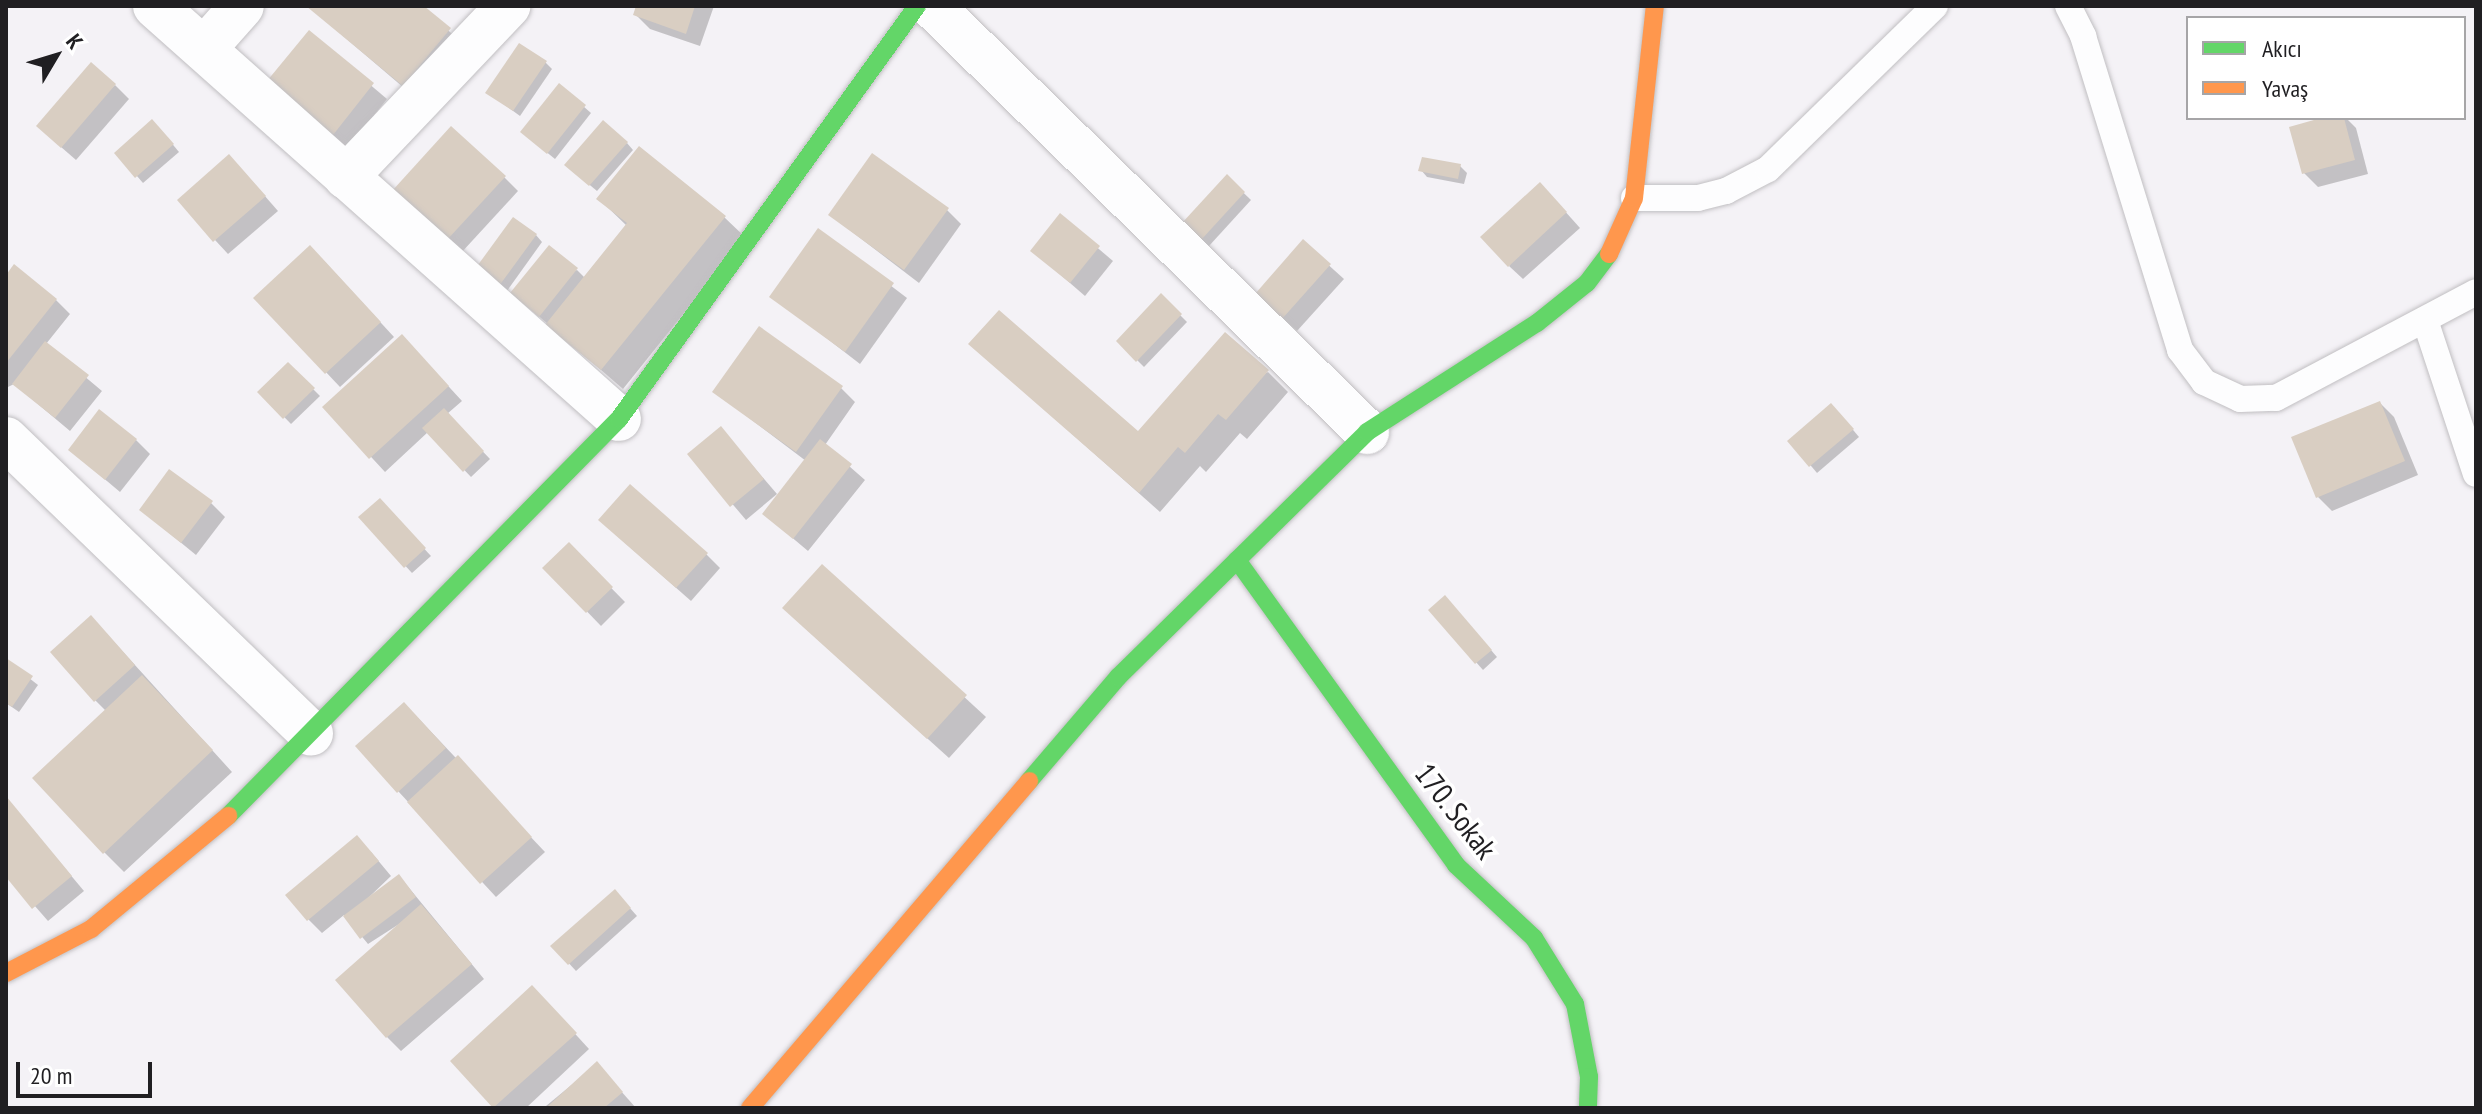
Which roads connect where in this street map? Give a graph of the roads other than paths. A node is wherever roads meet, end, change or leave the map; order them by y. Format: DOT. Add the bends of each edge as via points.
graph roads {
  1 [pos="155,6"];
  2 [pos="242,6"];
  3 [pos="508,6"];
  4 [pos="917,6"];
  5 [pos="932,6"];
  6 [pos="1655,6"];
  7 [pos="1935,6"];
  8 [pos="2068,6"];
  9 [pos="204,49"];
  10 [pos="346,177"];
  11 [pos="1634,198"];
  12 [pos="2476,292"];
  13 [pos="2425,320"];
  14 [pos="619,419"];
  15 [pos="1367,432"];
  16 [pos="6,439"];
  17 [pos="2476,474"];
  18 [pos="1237,560"];
  19 [pos="311,734"];
  20 [pos="6,973"];
  21 [pos="750,1108"];
  22 [pos="1588,1108"];
  1 -- 9 [label="street"];
  2 -- 9 [label="street"];
  3 -- 10 [label="street"];
  4 -- 14 [label="street"];
  5 -- 15 [label="street"];
  6 -- 11 [label="street"];
  7 -- 11 [label="lane" via="1768,169 1726,191 1698,198"];
  8 -- 13 [label="lane" via="2083,36 2180,350 2204,382 2240,399 2276,398"];
  9 -- 10 [label="street"];
  10 -- 14 [label="street"];
  11 -- 15 [label="street" via="1616,245 1587,283 1537,323"];
  12 -- 13 [label="lane"];
  13 -- 17 [label="lane"];
  14 -- 19 [label="street"];
  15 -- 18 [label="street"];
  16 -- 19 [label="street"];
  18 -- 21 [label="street" via="1118,677"];
  18 -- 22 [label="street, 170. Sokak" via="1456,865 1534,938 1575,1004 1589,1077"];
  19 -- 20 [label="street" via="221,823 91,929"];
}
